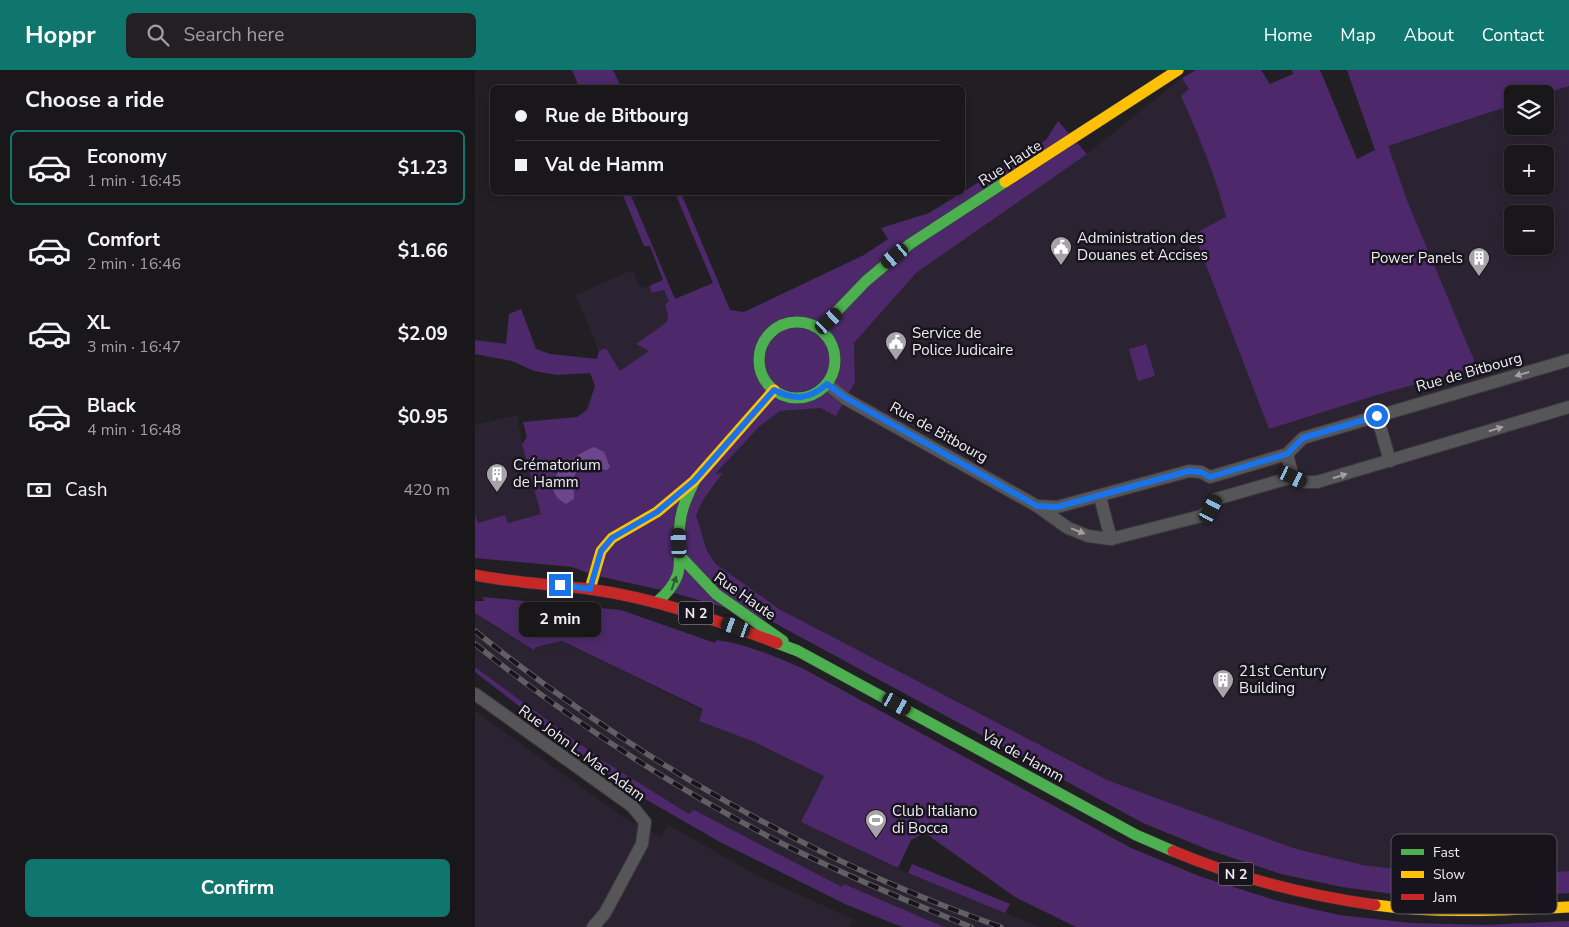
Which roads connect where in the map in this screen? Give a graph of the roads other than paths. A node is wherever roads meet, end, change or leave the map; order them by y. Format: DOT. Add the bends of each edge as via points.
graph roads {
  1 [pos="1178,70"];
  2 [pos="820,329"];
  3 [pos="1569,360"];
  4 [pos="827,384"];
  5 [pos="774,390"];
  6 [pos="1569,407"];
  7 [pos="1377,416"];
  8 [pos="1287,454"];
  9 [pos="1390,461"];
  10 [pos="1249,465"];
  11 [pos="1210,477"];
  12 [pos="1293,477"];
  13 [pos="694,481"];
  14 [pos="1256,488"];
  15 [pos="1100,497"];
  16 [pos="1216,500"];
  17 [pos="1037,506"];
  18 [pos="1111,539"];
  19 [pos="682,558"];
  20 [pos="475,575"];
  21 [pos="590,589"];
  22 [pos="657,602"];
  23 [pos="798,651"];
  24 [pos="475,694"];
  25 [pos="1391,907"];
  26 [pos="593,927"];
  1 -- 2 [label="main road, Rue Haute" via="910,244 866,281"];
  2 -- 4 [label="main road" via="831,341 835,355 834,371"];
  2 -- 5 [label="main road" via="807,323 793,322 768,336 762,346 760,364 766,381"];
  3 -- 7 [label="street, Rue de Bitbourg, one-way"];
  4 -- 5 [label="main road" via="816,394 802,398 787,397"];
  4 -- 17 [label="street, Rue de Bitbourg" via="846,398"];
  5 -- 13 [label="main road, Rue Haute"];
  9 -- 6 [label="street, Rue de Bitbourg, one-way"];
  7 -- 8 [label="street, Rue de Bitbourg" via="1303,438"];
  7 -- 9 [label="street"];
  8 -- 10 [label="street, Rue de Bitbourg"];
  8 -- 12 [label="street"];
  12 -- 9 [label="street, Rue de Bitbourg, one-way" via="1304,482 1317,482"];
  10 -- 11 [label="street, Rue de Bitbourg"];
  10 -- 14 [label="street"];
  11 -- 15 [label="street, Rue de Bitbourg" via="1189,471"];
  11 -- 16 [label="street"];
  12 -- 14 [label="street, Rue de Bitbourg"];
  13 -- 19 [label="main road, Rue Haute" via="681,515"];
  13 -- 21 [label="main road, Rue Haute" via="657,512 612,538 601,551"];
  14 -- 16 [label="street, Rue de Bitbourg"];
  15 -- 17 [label="street, Rue de Bitbourg" via="1057,507"];
  15 -- 18 [label="street"];
  16 -- 18 [label="street, Rue de Bitbourg" via="1211,509 1201,516"];
  17 -- 18 [label="street, Rue de Bitbourg, one-way" via="1068,528 1088,536"];
  22 -- 19 [label="main road, Rue Haute, one-way" via="671,592"];
  19 -- 23 [label="main road, Rue Haute" via="696,578 717,597"];
  20 -- 21 [label="main road, Val de Hamm / N 2"];
  21 -- 22 [label="main road, Val de Hamm / N 2"];
  22 -- 23 [label="main road, Val de Hamm / N 2"];
  23 -- 25 [label="main road, Val de Hamm / N 2" via="1136,835 1204,864 1277,886"];
  24 -- 26 [label="street, Rue John L. Mac Adam" via="632,806 645,822 642,844 605,913"];
}
